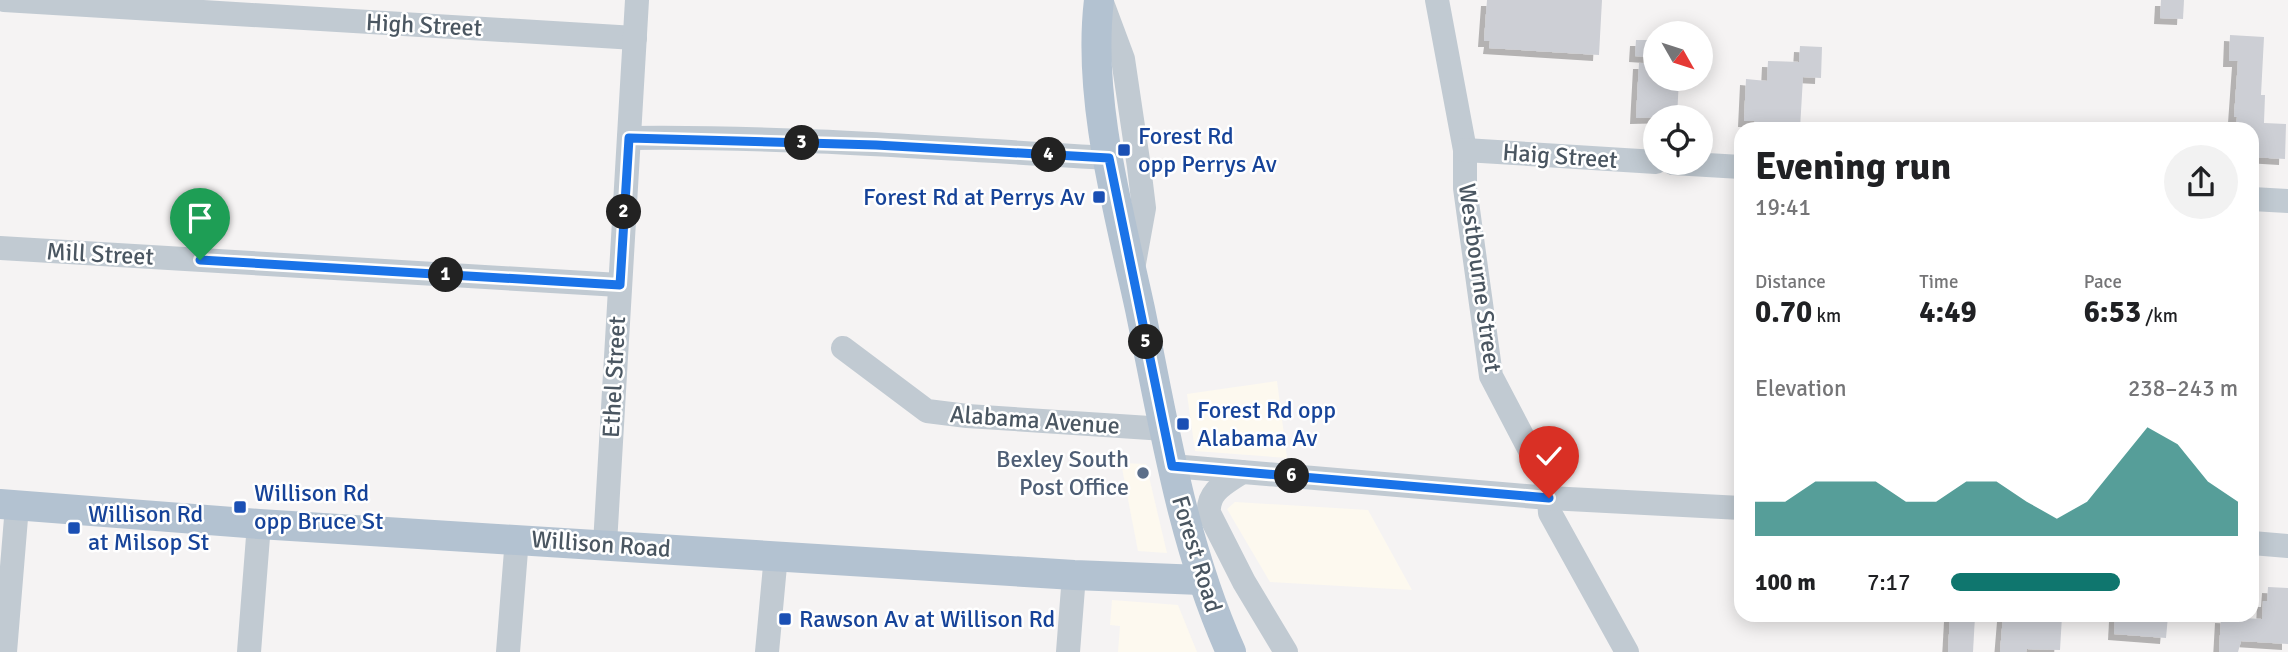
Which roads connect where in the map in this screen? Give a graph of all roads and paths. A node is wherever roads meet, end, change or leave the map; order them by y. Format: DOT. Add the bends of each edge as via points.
graph roads {
  1 [pos="4,0"];
  2 [pos="637,0"];
  3 [pos="1100,0"];
  4 [pos="1437,0"];
  5 [pos="635,38"];
  6 [pos="629,138"];
  7 [pos="1465,149"];
  8 [pos="1109,158"];
  9 [pos="1643,161"];
  10 [pos="1713,165"];
  11 [pos="1734,167"];
  12 [pos="2259,199"];
  13 [pos="2288,201"];
  14 [pos="0,248"];
  15 [pos="1132,274"];
  16 [pos="620,285"];
  17 [pos="842,348"];
  18 [pos="1165,429"];
  19 [pos="1172,466"];
  20 [pos="1242,472"];
  21 [pos="1549,498"];
  22 [pos="8,505"];
  23 [pos="1734,508"];
  24 [pos="259,524"];
  25 [pos="517,538"];
  26 [pos="605,544"];
  27 [pos="2259,544"];
  28 [pos="2288,546"];
  29 [pos="776,555"];
  30 [pos="1073,575"];
  31 [pos="1201,580"];
  32 [pos="5,652"];
  33 [pos="249,652"];
  34 [pos="508,652"];
  35 [pos="767,652"];
  36 [pos="1068,652"];
  37 [pos="1231,652"];
  38 [pos="1286,652"];
  39 [pos="1627,652"];
  1 -- 5 [label="street, High Street"];
  2 -- 5 [label="street, Ethel Street"];
  3 -- 8 [label="main road, Forest Road" via="1096,57"];
  3 -- 15 [label="street" via="1123,59 1141,181 1144,208"];
  4 -- 7 [label="street, Westbourne Street"];
  5 -- 6 [label="street, Ethel Street"];
  6 -- 8 [label="street"];
  6 -- 16 [label="street, Ethel Street"];
  7 -- 9 [label="street, Haig Street"];
  7 -- 21 [label="street, Westbourne Street" via="1465,188 1491,376 1548,485"];
  8 -- 15 [label="main road, Forest Road"];
  10 -- 11 [label="street"];
  12 -- 13 [label="street"];
  14 -- 16 [label="street, Mill Street"];
  15 -- 18 [label="main road, Forest Road"];
  16 -- 26 [label="street, Ethel Street"];
  17 -- 18 [label="street, Alabama Avenue" via="927,411"];
  18 -- 19 [label="main road, Forest Road"];
  19 -- 20 [label="street"];
  19 -- 31 [label="main road, Forest Road"];
  20 -- 21 [label="street"];
  20 -- 38 [label="street" via="1212,494 1209,513"];
  21 -- 23 [label="street"];
  21 -- 39 [label="street, Westbourne Street" via="1550,513"];
  22 -- 24 [label="main road, Willison Road"];
  22 -- 32 [label="street"];
  24 -- 25 [label="main road, Willison Road"];
  24 -- 33 [label="street"];
  25 -- 26 [label="main road, Willison Road"];
  25 -- 34 [label="street"];
  26 -- 29 [label="main road, Willison Road"];
  27 -- 28 [label="street"];
  29 -- 30 [label="main road, Willison Road"];
  29 -- 35 [label="street"];
  30 -- 31 [label="main road, Willison Road"];
  30 -- 36 [label="street"];
  31 -- 37 [label="main road, Forest Road"];
}
